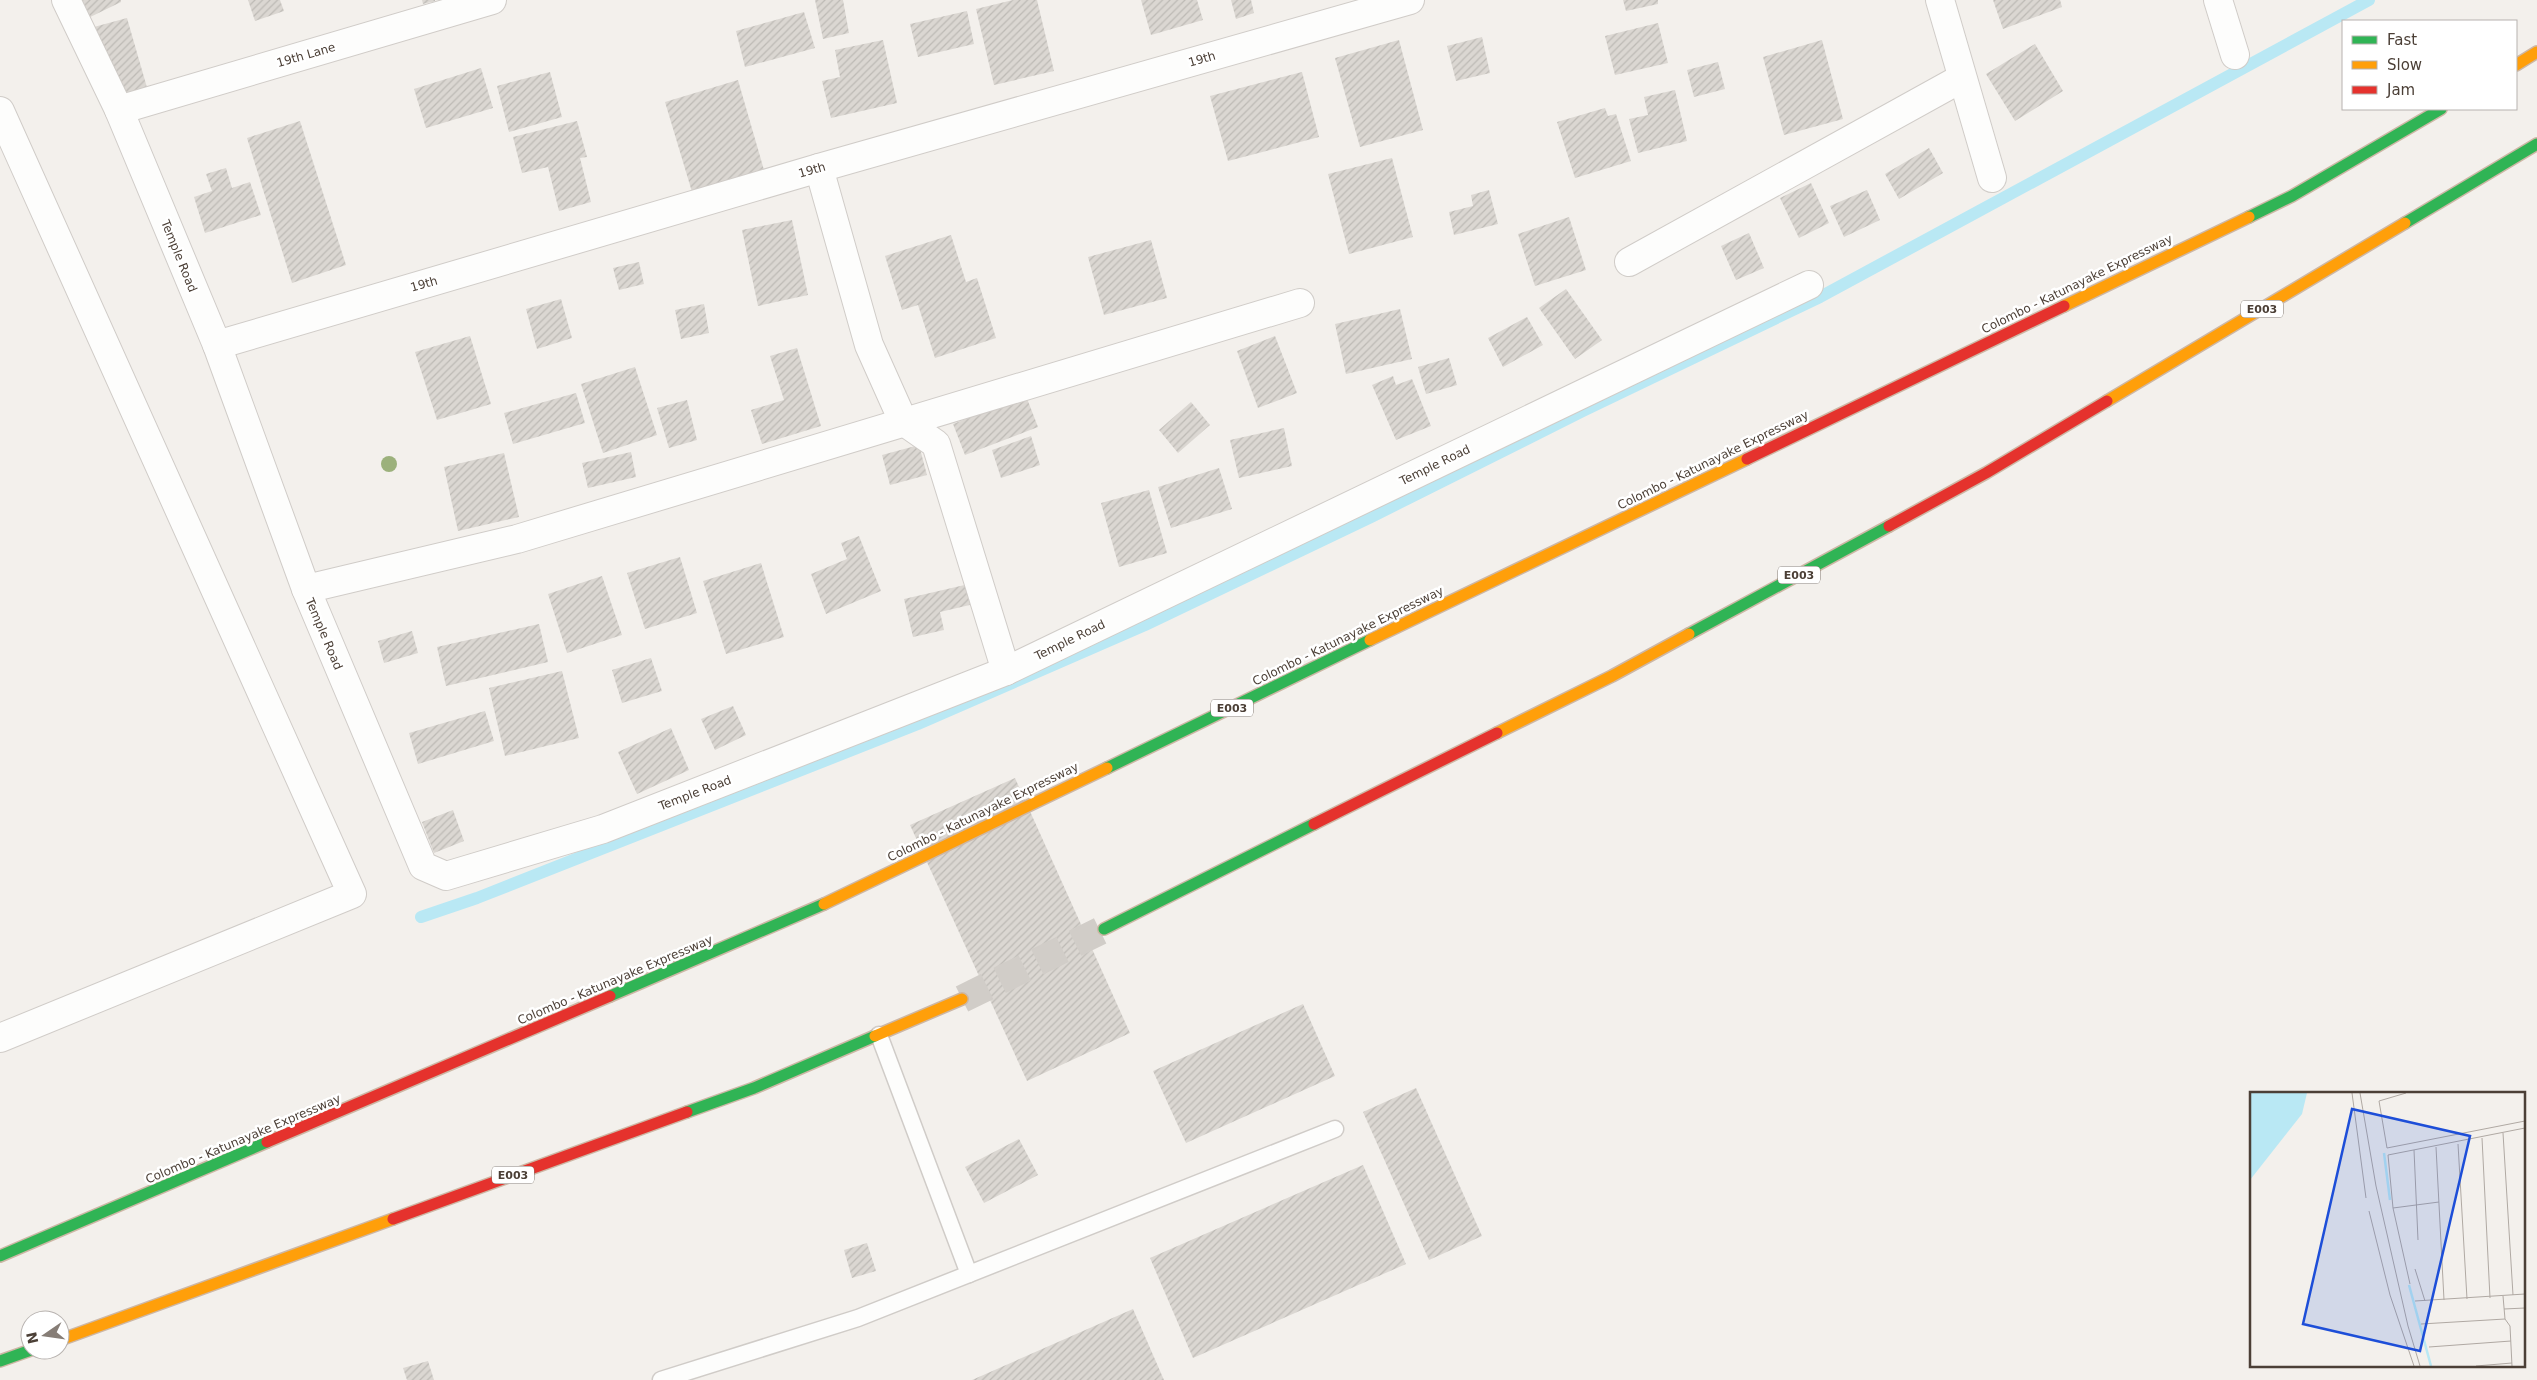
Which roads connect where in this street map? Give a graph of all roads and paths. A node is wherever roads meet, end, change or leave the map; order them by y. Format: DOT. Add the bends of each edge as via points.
graph roads {
  1 [pos="66,0"];
  2 [pos="492,0"];
  3 [pos="1410,0"];
  4 [pos="1940,0"];
  5 [pos="2218,0"];
  6 [pos="2537,52"];
  7 [pos="2235,55"];
  8 [pos="2517,64"];
  9 [pos="1962,78"];
  10 [pos="119,110"];
  11 [pos="2439,110"];
  12 [pos="0,111"];
  13 [pos="2537,144"];
  14 [pos="819,168"];
  15 [pos="1992,178"];
  16 [pos="1629,262"];
  17 [pos="1809,286"];
  18 [pos="1300,303"];
  19 [pos="216,345"];
  20 [pos="903,421"];
  21 [pos="306,590"];
  22 [pos="1006,671"];
  23 [pos="1104,929"];
  24 [pos="962,999"];
  25 [pos="878,1035"];
  26 [pos="0,1038"];
  27 [pos="1335,1129"];
  28 [pos="0,1256"];
  29 [pos="969,1274"];
  30 [pos="70,1336"];
  31 [pos="20,1354"];
  32 [pos="0,1361"];
  33 [pos="661,1380"];
  1 -- 10 [label="street, Temple Road"];
  2 -- 10 [label="street, 19th Lane"];
  3 -- 14 [label="street, 19th"];
  4 -- 9 [label="street"];
  5 -- 7 [label="street"];
  6 -- 8 [label="highway"];
  9 -- 15 [label="street"];
  9 -- 16 [label="street"];
  10 -- 19 [label="street, Temple Road"];
  11 -- 28 [label="highway, Colombo - Katunayake Expressway / E003" via="2292,196 805,914"];
  12 -- 26 [label="street" via="352,894"];
  13 -- 23 [label="highway, E003" via="1986,474 1612,676"];
  14 -- 19 [label="street, 19th"];
  14 -- 20 [label="street" via="869,345"];
  17 -- 22 [label="street, Temple Road"];
  18 -- 20 [label="street"];
  19 -- 21 [label="street, Temple Road"];
  20 -- 21 [label="street" via="517,539"];
  20 -- 22 [label="street" via="936,444"];
  21 -- 22 [label="street, Temple Road" via="423,866 446,876 603,829"];
  24 -- 25 [label="highway, E003"];
  25 -- 29 [label="lane"];
  25 -- 30 [label="highway, E003" via="754,1088"];
  27 -- 29 [label="lane"];
  29 -- 33 [label="lane" via="858,1318"];
  31 -- 32 [label="highway"];
}
